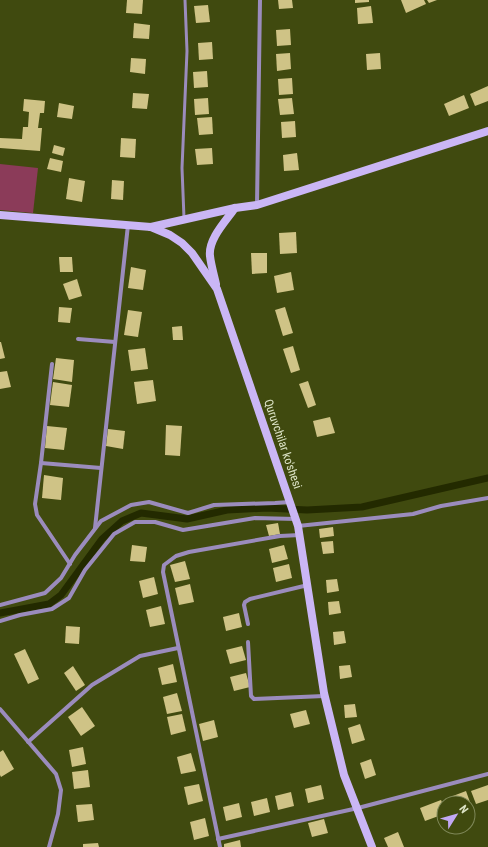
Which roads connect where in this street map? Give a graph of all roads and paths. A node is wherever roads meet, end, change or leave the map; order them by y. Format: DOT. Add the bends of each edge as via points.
graph roads {
  1 [pos="185,0"];
  2 [pos="260,0"];
  3 [pos="488,131"];
  4 [pos="257,205"];
  5 [pos="235,208"];
  6 [pos="0,215"];
  7 [pos="184,220"];
  8 [pos="128,225"];
  9 [pos="151,227"];
  10 [pos="217,289"];
  11 [pos="78,338"];
  12 [pos="115,342"];
  13 [pos="52,364"];
  14 [pos="41,463"];
  15 [pos="101,468"];
  16 [pos="488,498"];
  17 [pos="291,504"];
  18 [pos="297,520"];
  19 [pos="95,529"];
  20 [pos="300,535"];
  21 [pos="70,564"];
  22 [pos="308,585"];
  23 [pos="0,605"];
  24 [pos="0,621"];
  25 [pos="248,624"];
  26 [pos="248,642"];
  27 [pos="178,648"];
  28 [pos="325,696"];
  29 [pos="0,709"];
  30 [pos="28,742"];
  31 [pos="488,774"];
  32 [pos="358,808"];
  33 [pos="218,839"];
  34 [pos="49,847"];
  35 [pos="220,847"];
  36 [pos="372,847"];
  1 -- 7 [label="lane" via="187,51 182,168"];
  2 -- 4 [label="street"];
  3 -- 4 [label="main road"];
  4 -- 5 [label="main road"];
  5 -- 7 [label="main road"];
  5 -- 10 [label="main road" via="216,234 209,254"];
  6 -- 8 [label="main road, Quruvchilar ko'shesi"];
  7 -- 9 [label="main road"];
  8 -- 9 [label="main road, Quruvchilar ko'shesi"];
  8 -- 12 [label="street"];
  9 -- 10 [label="main road, Quruvchilar ko'shesi" via="170,235 192,252"];
  10 -- 17 [label="main road, Quruvchilar ko'shesi"];
  11 -- 12 [label="street"];
  12 -- 15 [label="street"];
  13 -- 14 [label="street"];
  14 -- 15 [label="street"];
  14 -- 21 [label="street" via="35,504 37,515"];
  15 -- 19 [label="street"];
  16 -- 18 [label="street" via="413,514"];
  17 -- 18 [label="main road, Quruvchilar ko'shesi"];
  17 -- 19 [label="street" via="214,504 188,513 150,502 131,505 101,521"];
  18 -- 20 [label="main road, Quruvchilar ko'shesi"];
  18 -- 24 [label="street" via="255,518 184,530 155,522 135,522 114,534 85,570 69,598 52,609"];
  19 -- 21 [label="street"];
  20 -- 22 [label="main road, Quruvchilar ko'shesi"];
  20 -- 27 [label="street" via="280,536 189,552 167,562 163,572"];
  21 -- 23 [label="street" via="61,578 44,593"];
  22 -- 25 [label="street" via="245,602"];
  22 -- 28 [label="main road, Quruvchilar ko'shesi"];
  26 -- 28 [label="street" via="254,699"];
  27 -- 30 [label="street" via="140,656 92,685"];
  27 -- 33 [label="street"];
  28 -- 32 [label="main road, Quruvchilar ko'shesi" via="344,775"];
  29 -- 30 [label="street"];
  30 -- 34 [label="street" via="56,774 60,790 58,814"];
  31 -- 32 [label="street"];
  32 -- 33 [label="street"];
  32 -- 36 [label="main road, Quruvchilar ko'shesi"];
  33 -- 35 [label="street"];
}
